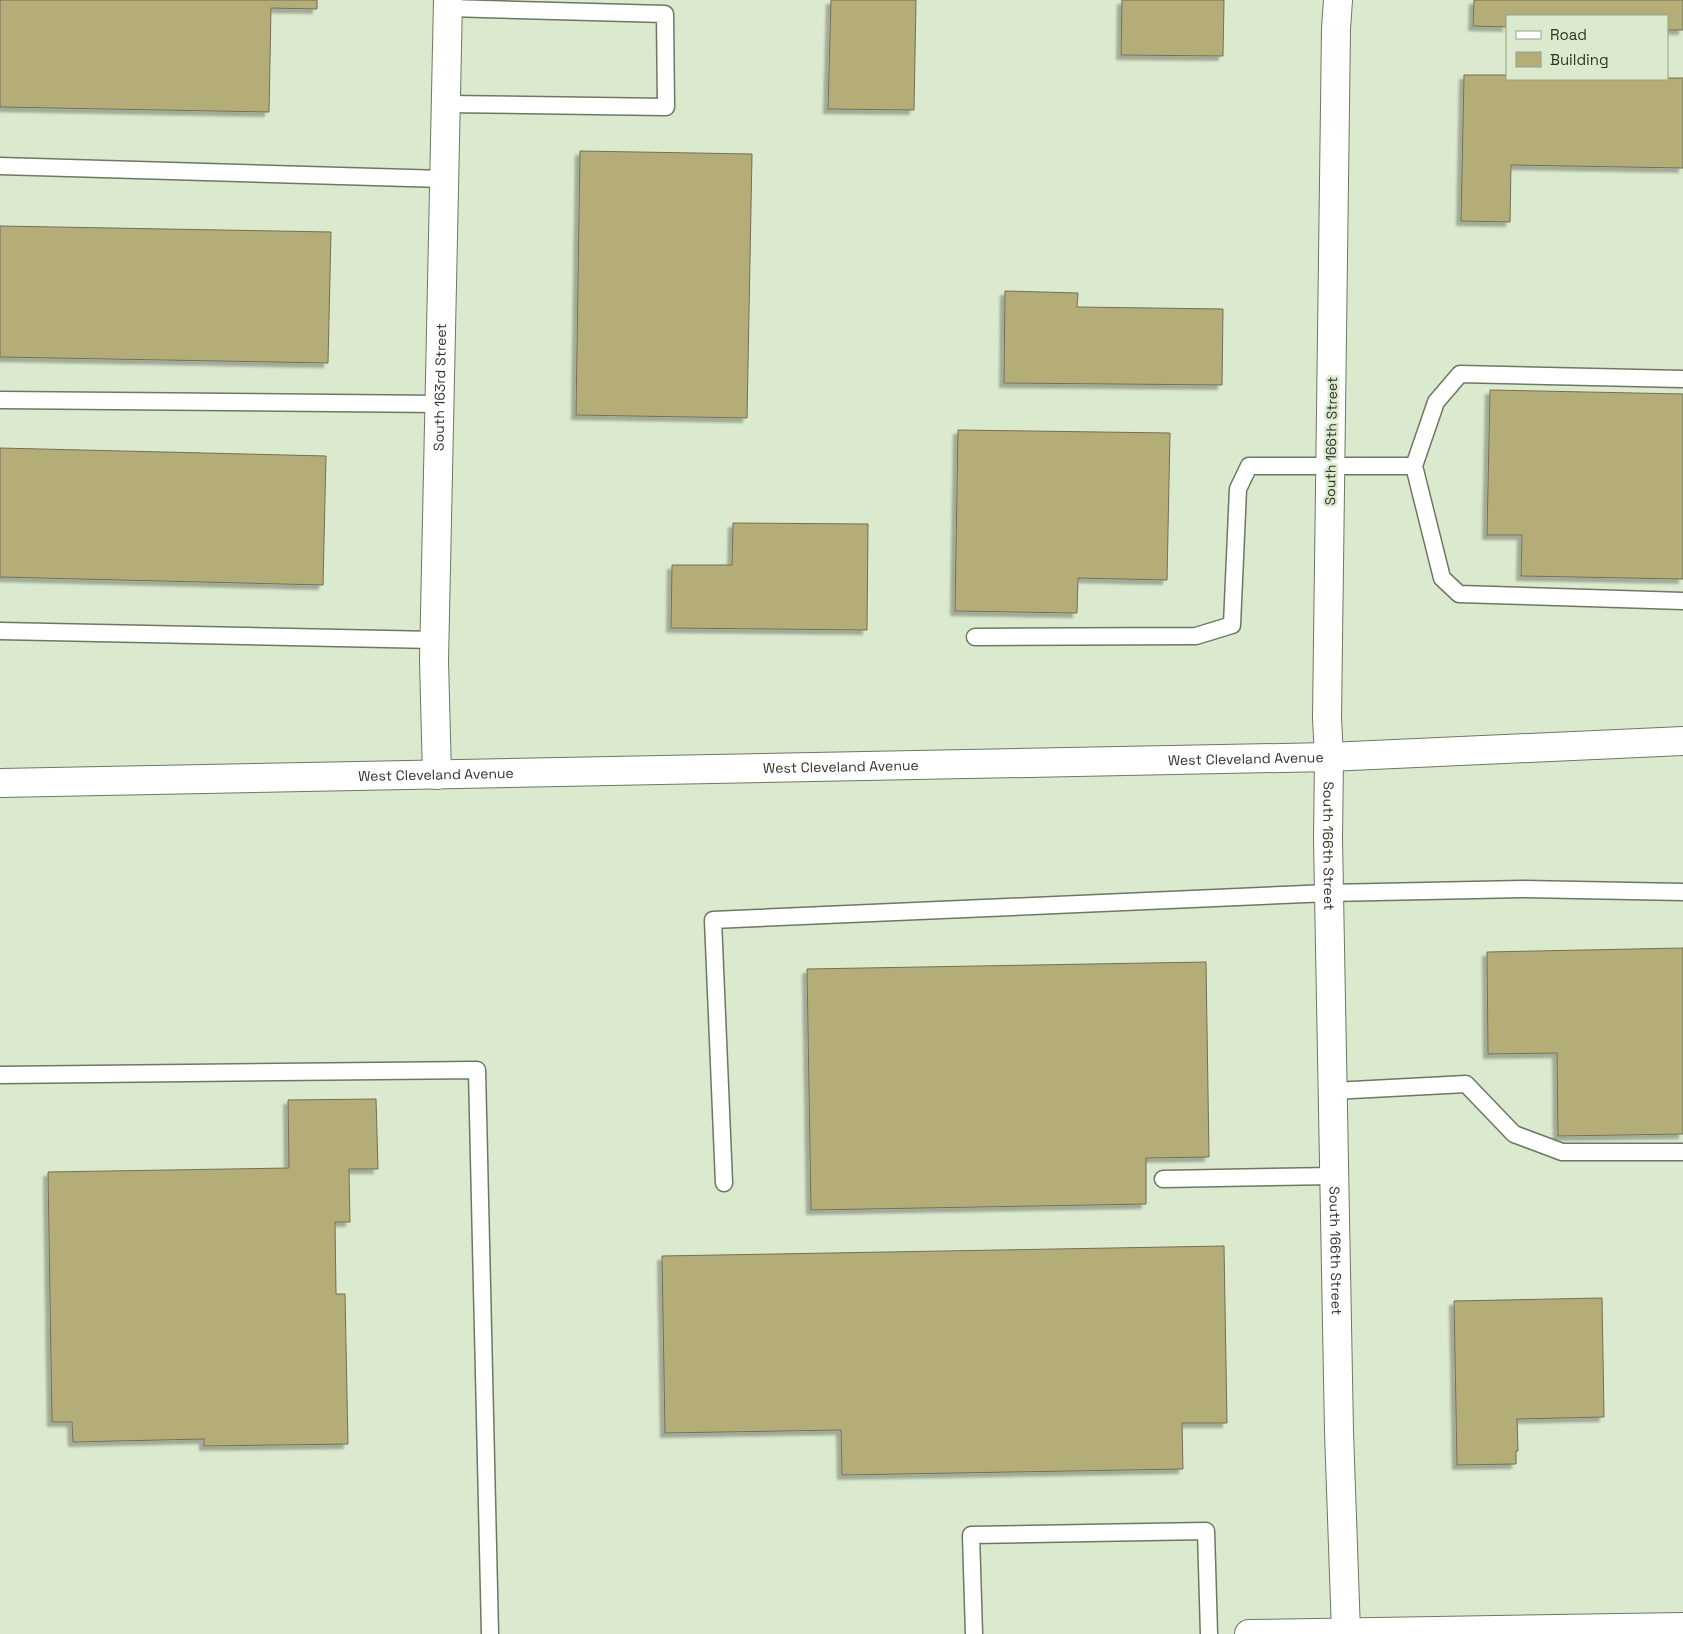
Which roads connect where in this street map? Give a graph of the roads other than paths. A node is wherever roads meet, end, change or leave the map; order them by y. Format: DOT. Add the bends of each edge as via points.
graph roads {
  1 [pos="1338,0"];
  2 [pos="448,4"];
  3 [pos="568,6"];
  4 [pos="446,104"];
  5 [pos="0,166"];
  6 [pos="444,179"];
  7 [pos="1683,379"];
  8 [pos="0,400"];
  9 [pos="439,404"];
  10 [pos="1330,466"];
  11 [pos="1414,466"];
  12 [pos="1683,601"];
  13 [pos="0,631"];
  14 [pos="975,637"];
  15 [pos="434,640"];
  16 [pos="1683,741"];
  17 [pos="1329,757"];
  18 [pos="437,774"];
  19 [pos="0,783"];
  20 [pos="1683,892"];
  21 [pos="1329,893"];
  22 [pos="0,1075"];
  23 [pos="1333,1091"];
  24 [pos="1683,1152"];
  25 [pos="1334,1176"];
  26 [pos="1163,1179"];
  27 [pos="724,1182"];
  28 [pos="1683,1627"];
  29 [pos="1599,1631"];
  30 [pos="1346,1632"];
  31 [pos="490,1634"];
  32 [pos="974,1634"];
  33 [pos="1209,1634"];
  34 [pos="1249,1634"];
  1 -- 10 [label="street, South 166th Street"];
  2 -- 3 [label="lane"];
  2 -- 4 [label="street, South 163rd Street"];
  3 -- 4 [label="lane" via="665,14 666,107"];
  4 -- 6 [label="street, South 163rd Street"];
  5 -- 6 [label="lane"];
  6 -- 9 [label="street, South 163rd Street"];
  7 -- 11 [label="lane" via="1460,374 1436,402"];
  8 -- 9 [label="lane"];
  9 -- 15 [label="street, South 163rd Street"];
  10 -- 11 [label="lane"];
  10 -- 14 [label="lane" via="1249,466 1238,489 1232,625 1196,636"];
  10 -- 17 [label="street, South 166th Street"];
  11 -- 12 [label="lane" via="1442,578 1459,594"];
  13 -- 15 [label="lane"];
  15 -- 18 [label="street, South 163rd Street"];
  16 -- 17 [label="street, West Cleveland Avenue"];
  17 -- 18 [label="street, West Cleveland Avenue"];
  17 -- 21 [label="street, South 166th Street"];
  18 -- 19 [label="street, West Cleveland Avenue"];
  20 -- 21 [label="lane" via="1522,889"];
  21 -- 23 [label="street, South 166th Street"];
  21 -- 27 [label="lane" via="713,920"];
  22 -- 31 [label="lane" via="477,1070"];
  23 -- 24 [label="lane" via="1466,1084 1514,1134 1562,1152"];
  23 -- 25 [label="street, South 166th Street"];
  25 -- 26 [label="lane"];
  25 -- 30 [label="street, South 166th Street"];
  28 -- 29 [label="street"];
  29 -- 30 [label="street"];
  30 -- 34 [label="street"];
  32 -- 33 [label="lane" via="971,1535 1206,1531"];
}
